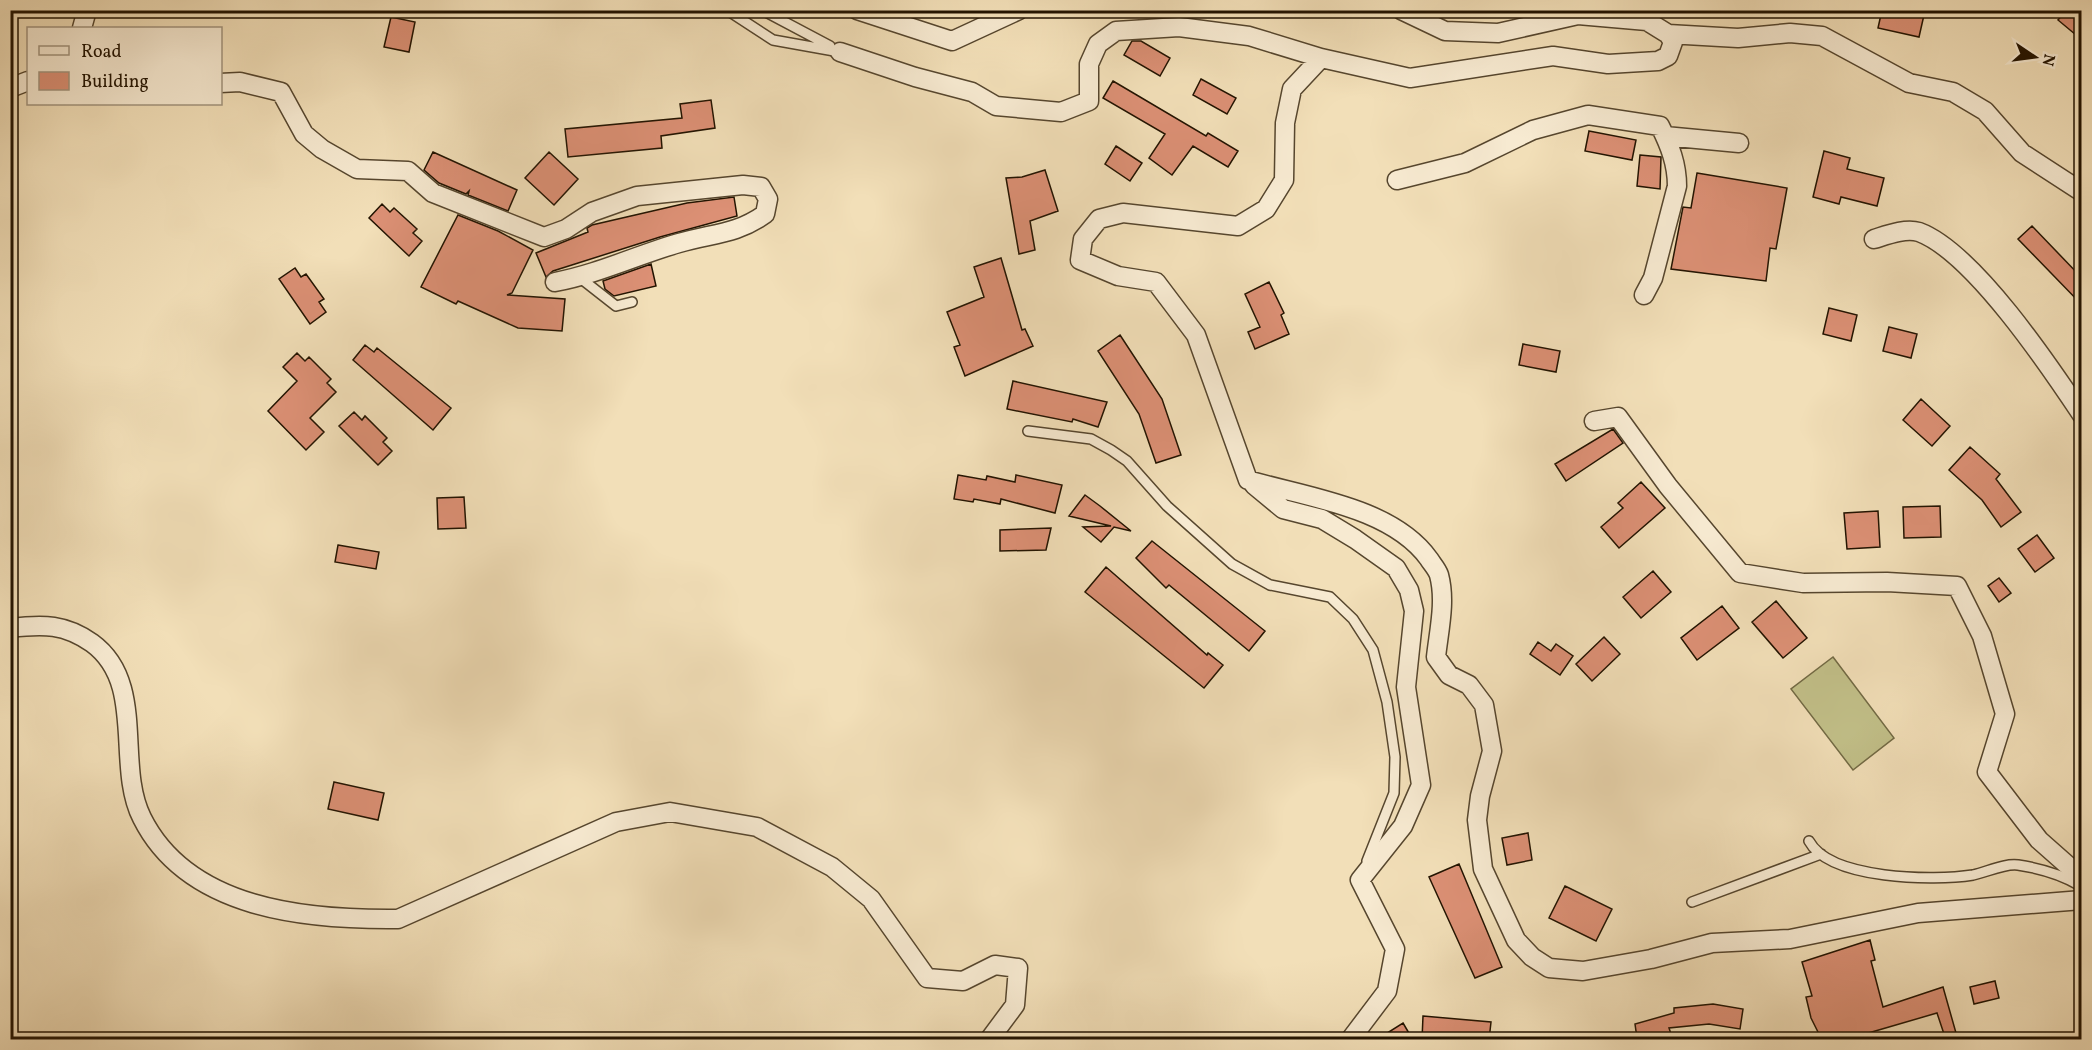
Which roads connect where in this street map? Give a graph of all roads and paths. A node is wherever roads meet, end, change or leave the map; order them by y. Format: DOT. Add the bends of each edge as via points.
graph roads {
  1 [pos="87,10"];
  2 [pos="727,10"];
  3 [pos="762,10"];
  4 [pos="857,10"];
  5 [pos="1019,10"];
  6 [pos="1401,10"];
  7 [pos="82,27"];
  8 [pos="1668,34"];
  9 [pos="840,51"];
  10 [pos="1321,58"];
  11 [pos="27,81"];
  12 [pos="222,83"];
  13 [pos="10,88"];
  14 [pos="1665,136"];
  15 [pos="1739,143"];
  16 [pos="1397,180"];
  17 [pos="2082,192"];
  18 [pos="1874,239"];
  19 [pos="579,277"];
  20 [pos="555,282"];
  21 [pos="1644,295"];
  22 [pos="632,302"];
  23 [pos="2082,415"];
  24 [pos="1594,421"];
  25 [pos="1028,431"];
  26 [pos="1248,480"];
  27 [pos="10,628"];
  28 [pos="1809,841"];
  29 [pos="1821,854"];
  30 [pos="2082,878"];
  31 [pos="1360,880"];
  32 [pos="2082,886"];
  33 [pos="2082,900"];
  34 [pos="1692,902"];
  35 [pos="989,1040"];
  36 [pos="1350,1040"];
  1 -- 7 [label="street"];
  2 -- 9 [label="lane" via="773,40"];
  3 -- 9 [label="lane"];
  4 -- 5 [label="street" via="952,41"];
  6 -- 8 [label="street" via="1445,31 1498,33 1578,15 1647,21"];
  8 -- 10 [label="street" via="1673,42 1668,56 1658,61 1608,64 1553,56 1410,78"];
  8 -- 17 [label="street" via="1738,38 1790,33 1822,36 1909,83 1953,92 1985,111 2022,153"];
  9 -- 10 [label="street" via="972,92 996,106 1061,112 1089,101 1089,64 1098,44 1116,31 1179,27 1249,36"];
  10 -- 26 [label="street" via="1292,89 1285,123 1284,180 1266,209 1238,226 1123,213 1100,219 1083,239 1080,260 1118,276 1156,282 1196,335"];
  11 -- 13 [label="street"];
  12 -- 19 [label="street" via="240,82 281,92 304,134 357,169 408,171 434,193 544,237 566,229 592,212 637,196 743,185 761,187 768,199 765,214 745,228 680,243"];
  14 -- 15 [label="street"];
  14 -- 16 [label="street" via="1660,126 1588,115 1533,130 1465,163"];
  14 -- 21 [label="street" via="1677,171 1677,186 1653,278"];
  18 -- 23 [label="street" via="1918,232 1968,268 2006,310"];
  19 -- 20 [label="street"];
  19 -- 22 [label="lane" via="616,306"];
  24 -- 30 [label="street" via="1618,417 1668,486 1740,573 1803,583 1957,586 1982,636 2005,714 1988,772 2039,840"];
  25 -- 31 [label="lane" via="1091,439 1111,450 1232,564 1270,585 1330,597 1353,619 1373,650 1387,702 1395,757 1394,793"];
  26 -- 31 [label="street" via="1283,509 1322,519 1396,568 1414,611 1406,687 1421,785 1403,826"];
  26 -- 33 [label="street" via="1322,498 1388,524 1419,545 1439,573 1442,607 1436,657 1449,675 1469,686 1485,705 1492,751 1477,820 1483,869 1516,940 1549,968 1583,972 1712,943 1790,939 1918,914"];
  27 -- 35 [label="street" via="50,625 75,631 98,647 117,669 125,704 131,777 141,817 174,863 228,897 265,908 362,920 398,919 616,822 670,812 715,818 757,827 832,867 871,899 927,978 963,981 996,965 1018,968 1015,1005"];
  28 -- 29 [label="lane"];
  29 -- 32 [label="lane" via="1830,861 1906,879 1974,874 2016,865 2067,878"];
  29 -- 34 [label="lane"];
  31 -- 36 [label="street" via="1395,948 1387,991"];
}
